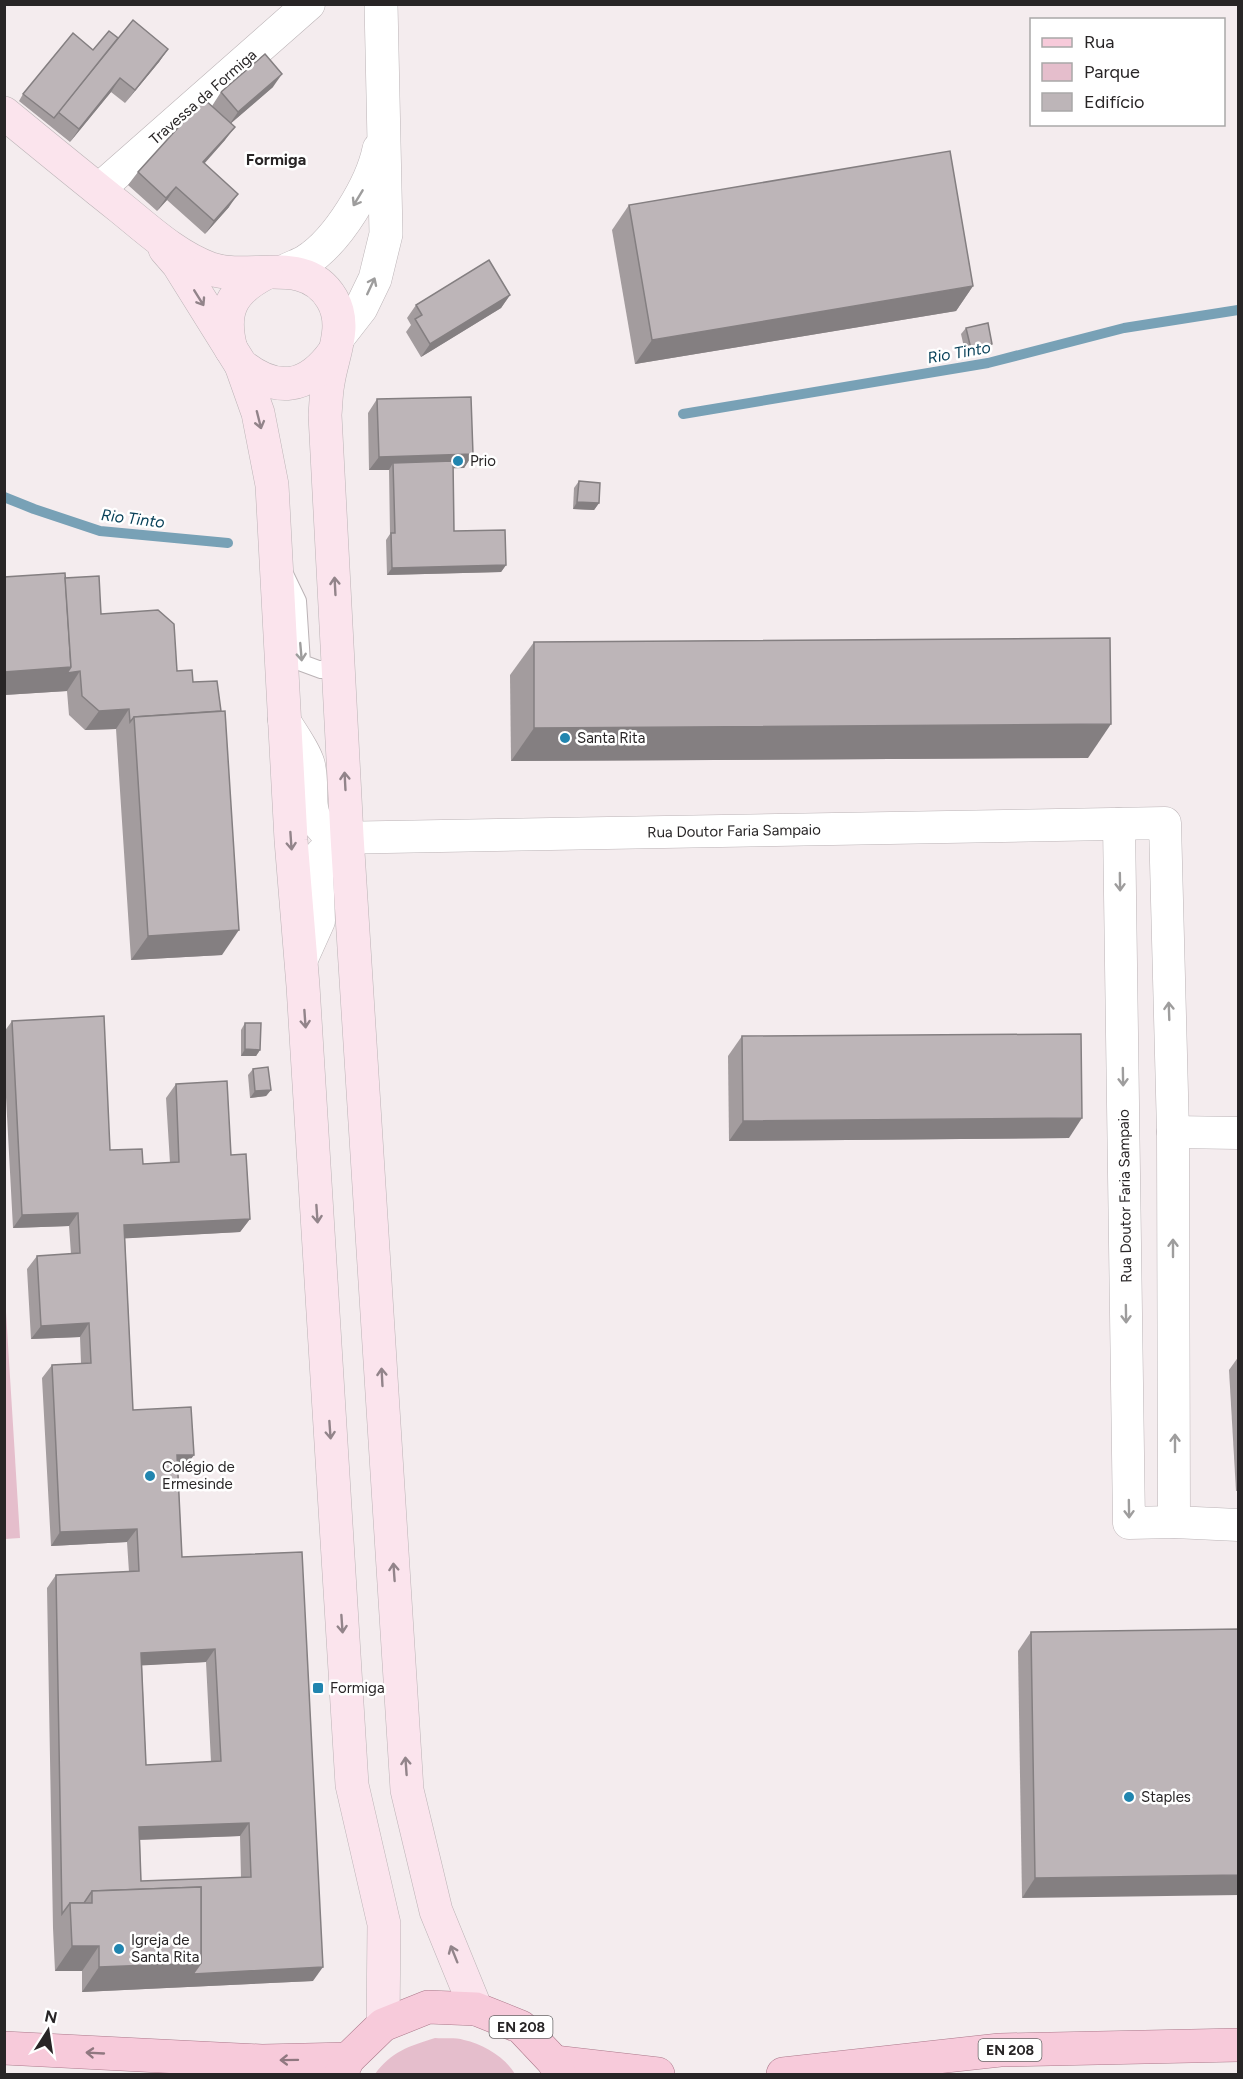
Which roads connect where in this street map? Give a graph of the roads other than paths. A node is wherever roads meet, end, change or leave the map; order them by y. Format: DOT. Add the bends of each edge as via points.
graph roads {
  1 [pos="309,4"];
  2 [pos="381,4"];
  3 [pos="4,113"];
  4 [pos="383,123"];
  5 [pos="98,190"];
  6 [pos="153,234"];
  7 [pos="276,272"];
  8 [pos="337,344"];
  9 [pos="236,357"];
  10 [pos="276,557"];
  11 [pos="339,661"];
  12 [pos="285,720"];
  13 [pos="1119,824"];
  14 [pos="348,839"];
  15 [pos="301,961"];
  16 [pos="1173,1132"];
  17 [pos="1239,1133"];
  18 [pos="1174,1522"];
  19 [pos="1239,1525"];
  20 [pos="476,2008"];
  21 [pos="383,2025"];
  22 [pos="1239,2045"];
  23 [pos="4,2048"];
  24 [pos="345,2067"];
  25 [pos="557,2068"];
  26 [pos="658,2074"];
  27 [pos="783,2074"];
  1 -- 5 [label="street, Travessa da Formiga"];
  2 -- 4 [label="street"];
  3 -- 5 [label="main road"];
  4 -- 7 [label="street, one-way" via="377,155 362,193 341,225 307,260"];
  8 -- 4 [label="street, one-way" via="375,279 386,234"];
  5 -- 6 [label="main road"];
  6 -- 7 [label="main road" via="211,269 235,274"];
  6 -- 9 [label="main road, one-way" via="178,264"];
  7 -- 8 [label="main road" via="304,275 320,284 333,299 339,316"];
  7 -- 9 [label="main road" via="249,281 236,295 226,331"];
  8 -- 9 [label="main road" via="324,367 291,383 272,383 255,376"];
  11 -- 8 [label="main road, one-way" via="326,415"];
  9 -- 10 [label="main road, one-way" via="258,413 267,453"];
  10 -- 11 [label="lane, one-way" via="298,601 302,663 321,670"];
  10 -- 12 [label="main road"];
  14 -- 11 [label="main road, one-way"];
  12 -- 14 [label="street" via="309,764 311,811 319,827 332,838"];
  12 -- 15 [label="main road, one-way"];
  13 -- 14 [label="street, Rua Doutor Faria Sampaio"];
  16 -- 13 [label="street, Rua Doutor Faria Sampaio, one-way" via="1166,823"];
  13 -- 18 [label="street, Rua Doutor Faria Sampaio, one-way" via="1130,1523"];
  14 -- 15 [label="street" via="321,854 316,868 319,921"];
  20 -- 14 [label="main road, one-way" via="436,1911 407,1790"];
  15 -- 21 [label="main road, one-way" via="352,1785 384,1924"];
  16 -- 17 [label="street"];
  18 -- 16 [label="street, Rua Doutor Faria Sampaio, one-way"];
  18 -- 19 [label="street, Rua Doutor Faria Sampaio"];
  20 -- 21 [label="main road, EN 208" via="428,2007"];
  20 -- 25 [label="main road, EN 208" via="521,2027"];
  21 -- 24 [label="main road, EN 208"];
  22 -- 27 [label="main road, EN 208" via="1000,2050"];
  24 -- 23 [label="main road, EN 208, one-way"];
  25 -- 26 [label="main road, EN 208"];
}
